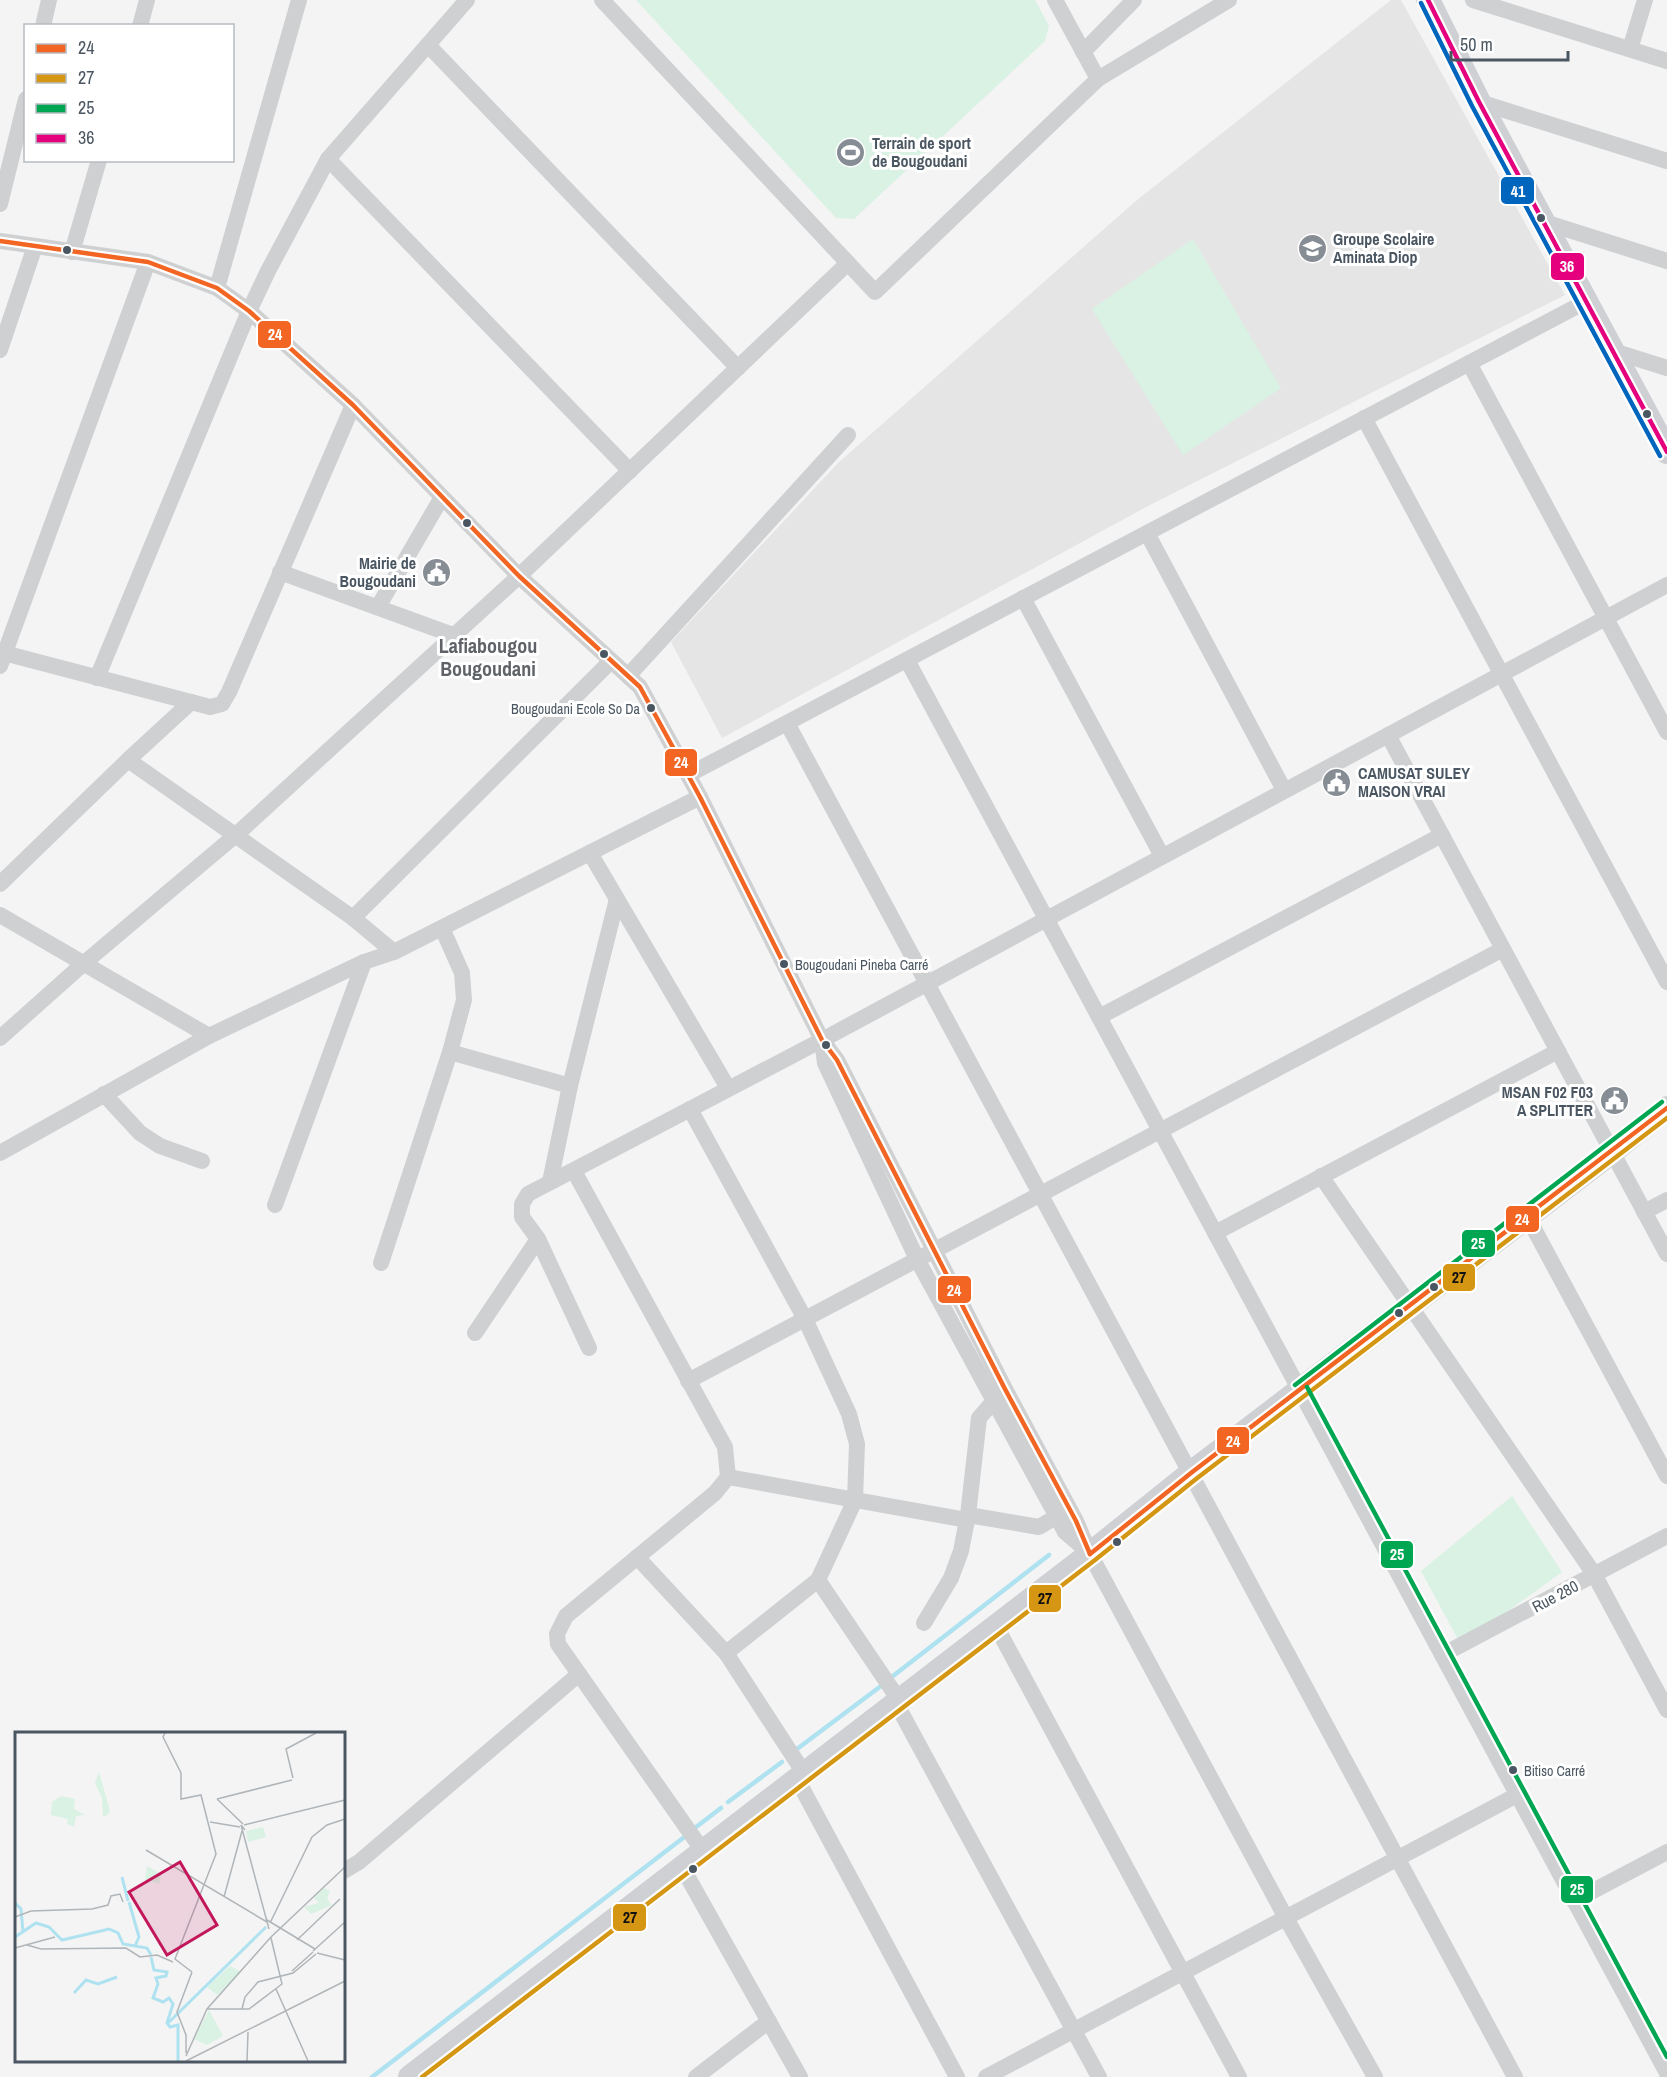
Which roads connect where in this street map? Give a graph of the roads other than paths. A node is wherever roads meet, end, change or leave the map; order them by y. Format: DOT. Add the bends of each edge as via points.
graph roads {
  1 [pos="49,0"];
  2 [pos="147,0"];
  3 [pos="299,0"];
  4 [pos="467,0"];
  5 [pos="602,0"];
  6 [pos="1055,0"];
  7 [pos="1134,0"];
  8 [pos="1229,0"];
  9 [pos="1428,0"];
  10 [pos="1473,0"];
  11 [pos="1645,0"];
  12 [pos="43,24"];
  13 [pos="141,24"];
  14 [pos="428,45"];
  15 [pos="1630,49"];
  16 [pos="1083,52"];
  17 [pos="1667,61"];
  18 [pos="1098,79"];
  19 [pos="1479,102"];
  20 [pos="24,107"];
  21 [pos="1666,158"];
  22 [pos="328,159"];
  23 [pos="98,162"];
  24 [pos="0,204"];
  25 [pos="1544,222"];
  26 [pos="0,241"];
  27 [pos="35,246"];
  28 [pos="72,252"];
  29 [pos="1667,261"];
  30 [pos="148,262"];
  31 [pos="848,263"];
  32 [pos="217,288"];
  33 [pos="1587,301"];
  34 [pos="249,311"];
  35 [pos="0,350"];
  36 [pos="1613,351"];
  37 [pos="1469,363"];
  38 [pos="738,368"];
  39 [pos="1667,368"];
  40 [pos="353,405"];
  41 [pos="1364,418"];
  42 [pos="848,435"];
  43 [pos="1667,452"];
  44 [pos="630,471"];
  45 [pos="442,497"];
  46 [pos="1147,533"];
  47 [pos="280,572"];
  48 [pos="519,576"];
  49 [pos="1667,585"];
  50 [pos="1023,598"];
  51 [pos="378,607"];
  52 [pos="1605,618"];
  53 [pos="453,635"];
  54 [pos="2,657"];
  55 [pos="907,660"];
  56 [pos="611,661"];
  57 [pos="1502,674"];
  58 [pos="628,676"];
  59 [pos="97,678"];
  60 [pos="190,702"];
  61 [pos="787,723"];
  62 [pos="1667,732"];
  63 [pos="1388,735"];
  64 [pos="128,760"];
  65 [pos="688,775"];
  66 [pos="1284,790"];
  67 [pos="700,797"];
  68 [pos="237,834"];
  69 [pos="1442,835"];
  70 [pos="590,853"];
  71 [pos="1162,856"];
  72 [pos="0,884"];
  73 [pos="617,899"];
  74 [pos="0,915"];
  75 [pos="353,918"];
  76 [pos="1046,918"];
  77 [pos="442,928"];
  78 [pos="1503,949"];
  79 [pos="394,952"];
  80 [pos="364,962"];
  81 [pos="83,964"];
  82 [pos="1667,981"];
  83 [pos="926,982"];
  84 [pos="1099,1017"];
  85 [pos="209,1036"];
  86 [pos="0,1038"];
  87 [pos="822,1040"];
  88 [pos="1558,1051"];
  89 [pos="450,1052"];
  90 [pos="570,1086"];
  91 [pos="728,1088"];
  92 [pos="104,1094"];
  93 [pos="1667,1108"];
  94 [pos="690,1109"];
  95 [pos="1160,1130"];
  96 [pos="1612,1152"];
  97 [pos="0,1153"];
  98 [pos="202,1161"];
  99 [pos="574,1171"];
  100 [pos="1321,1176"];
  101 [pos="550,1182"];
  102 [pos="1040,1194"];
  103 [pos="1667,1200"];
  104 [pos="274,1205"];
  105 [pos="1644,1212"];
  106 [pos="1527,1216"];
  107 [pos="1215,1233"];
  108 [pos="538,1239"];
  109 [pos="933,1251"];
  110 [pos="1667,1254"];
  111 [pos="917,1260"];
  112 [pos="381,1263"];
  113 [pos="1411,1306"];
  114 [pos="805,1319"];
  115 [pos="475,1333"];
  116 [pos="590,1348"];
  117 [pos="688,1381"];
  118 [pos="1300,1390"];
  119 [pos="999,1395"];
  120 [pos="1191,1473"];
  121 [pos="728,1476"];
  122 [pos="1667,1476"];
  123 [pos="855,1500"];
  124 [pos="1063,1513"];
  125 [pos="968,1518"];
  126 [pos="1667,1536"];
  127 [pos="1090,1554"];
  128 [pos="637,1557"];
  129 [pos="1594,1574"];
  130 [pos="818,1580"];
  131 [pos="924,1623"];
  132 [pos="996,1626"];
  133 [pos="726,1653"];
  134 [pos="1442,1655"];
  135 [pos="579,1674"];
  136 [pos="897,1701"];
  137 [pos="1667,1710"];
  138 [pos="800,1776"];
  139 [pos="1517,1795"];
  140 [pos="703,1851"];
  141 [pos="1667,1852"];
  142 [pos="1398,1858"];
  143 [pos="682,1867"];
  144 [pos="345,1870"];
  145 [pos="1574,1901"];
  146 [pos="1286,1918"];
  147 [pos="1182,1973"];
  148 [pos="769,2021"];
  149 [pos="1074,2031"];
  150 [pos="1667,2073"];
  151 [pos="410,2077"];
  152 [pos="696,2077"];
  153 [pos="800,2077"];
  154 [pos="957,2077"];
  155 [pos="986,2077"];
  156 [pos="1099,2077"];
  157 [pos="1239,2077"];
  158 [pos="1375,2077"];
  159 [pos="1515,2077"];
  1 -- 12 [label="street"];
  2 -- 13 [label="street"];
  3 -- 32 [label="street"];
  4 -- 14 [label="street"];
  5 -- 31 [label="street"];
  6 -- 16 [label="street"];
  7 -- 16 [label="street"];
  8 -- 18 [label="street"];
  9 -- 19 [label="street"];
  10 -- 15 [label="street"];
  11 -- 15 [label="street"];
  14 -- 22 [label="street"];
  14 -- 38 [label="street"];
  15 -- 17 [label="street"];
  16 -- 18 [label="street"];
  18 -- 31 [label="street" via="875,292"];
  19 -- 21 [label="street"];
  19 -- 25 [label="street"];
  20 -- 24 [label="street"];
  22 -- 34 [label="street"];
  22 -- 44 [label="street"];
  23 -- 28 [label="street"];
  25 -- 29 [label="street"];
  25 -- 33 [label="street"];
  26 -- 27 [label="street"];
  27 -- 28 [label="street"];
  27 -- 35 [label="street"];
  28 -- 30 [label="street"];
  30 -- 32 [label="street"];
  30 -- 54 [label="street"];
  31 -- 38 [label="street"];
  32 -- 34 [label="street"];
  33 -- 36 [label="street"];
  33 -- 37 [label="street"];
  34 -- 40 [label="street"];
  34 -- 59 [label="street"];
  36 -- 39 [label="street"];
  36 -- 43 [label="street"];
  37 -- 41 [label="street"];
  37 -- 52 [label="street"];
  38 -- 44 [label="street"];
  40 -- 45 [label="street"];
  40 -- 47 [label="street"];
  41 -- 46 [label="street"];
  41 -- 57 [label="street"];
  42 -- 58 [label="street"];
  44 -- 48 [label="street"];
  45 -- 48 [label="street"];
  45 -- 51 [label="street"];
  46 -- 50 [label="street"];
  46 -- 66 [label="street"];
  47 -- 51 [label="street"];
  47 -- 60 [label="street" via="222,704 210,707"];
  48 -- 53 [label="street"];
  48 -- 56 [label="street"];
  49 -- 52 [label="street"];
  50 -- 55 [label="street"];
  50 -- 71 [label="street"];
  51 -- 53 [label="street"];
  52 -- 57 [label="street"];
  52 -- 62 [label="street"];
  53 -- 68 [label="street"];
  54 -- 59 [label="street"];
  55 -- 61 [label="street"];
  55 -- 76 [label="street"];
  56 -- 58 [label="street"];
  56 -- 75 [label="street"];
  57 -- 63 [label="street"];
  57 -- 82 [label="street"];
  58 -- 65 [label="street" via="640,687"];
  59 -- 60 [label="street"];
  60 -- 64 [label="street"];
  61 -- 65 [label="street"];
  61 -- 83 [label="street"];
  63 -- 66 [label="street"];
  63 -- 69 [label="street"];
  64 -- 68 [label="street"];
  64 -- 72 [label="street"];
  65 -- 67 [label="street"];
  66 -- 71 [label="street"];
  67 -- 70 [label="street"];
  67 -- 87 [label="street"];
  68 -- 75 [label="street"];
  68 -- 81 [label="street"];
  69 -- 78 [label="street"];
  69 -- 84 [label="street"];
  70 -- 73 [label="street"];
  70 -- 77 [label="street"];
  71 -- 76 [label="street"];
  73 -- 90 [label="street"];
  73 -- 91 [label="street"];
  74 -- 81 [label="street"];
  75 -- 79 [label="street"];
  76 -- 83 [label="street"];
  76 -- 84 [label="street"];
  77 -- 79 [label="street"];
  77 -- 89 [label="street" via="462,973 464,1000"];
  78 -- 88 [label="street"];
  78 -- 95 [label="street"];
  79 -- 80 [label="street"];
  80 -- 85 [label="street"];
  80 -- 104 [label="street"];
  81 -- 85 [label="street"];
  81 -- 86 [label="street"];
  83 -- 87 [label="street"];
  83 -- 102 [label="street"];
  84 -- 95 [label="street"];
  85 -- 92 [label="street"];
  87 -- 91 [label="street"];
  87 -- 109 [label="street" via="837,1060"];
  87 -- 111 [label="street" via="825,1063"];
  88 -- 96 [label="street"];
  88 -- 100 [label="street"];
  89 -- 90 [label="street"];
  89 -- 112 [label="street"];
  90 -- 101 [label="street"];
  91 -- 94 [label="street"];
  92 -- 97 [label="street"];
  92 -- 98 [label="street" via="140,1133 160,1146"];
  93 -- 96 [label="street"];
  94 -- 99 [label="street"];
  94 -- 114 [label="street"];
  95 -- 102 [label="street"];
  95 -- 107 [label="street"];
  96 -- 105 [label="street"];
  96 -- 106 [label="street"];
  99 -- 101 [label="street"];
  99 -- 117 [label="street"];
  100 -- 107 [label="street"];
  100 -- 113 [label="street"];
  101 -- 108 [label="street" via="528,1194 522,1204 522,1217"];
  102 -- 109 [label="street"];
  102 -- 120 [label="street"];
  103 -- 105 [label="street"];
  105 -- 110 [label="street"];
  106 -- 113 [label="street"];
  106 -- 122 [label="street"];
  107 -- 118 [label="street"];
  108 -- 115 [label="street"];
  108 -- 116 [label="street"];
  109 -- 111 [label="street"];
  109 -- 119 [label="street"];
  111 -- 114 [label="street"];
  111 -- 119 [label="street"];
  113 -- 118 [label="street"];
  113 -- 129 [label="street"];
  114 -- 117 [label="street"];
  114 -- 123 [label="street" via="849,1414 857,1444"];
  117 -- 121 [label="street" via="724,1447"];
  118 -- 120 [label="street"];
  118 -- 134 [label="street"];
  119 -- 124 [label="street"];
  119 -- 125 [label="street" via="979,1418"];
  120 -- 127 [label="street"];
  120 -- 142 [label="street"];
  121 -- 123 [label="street"];
  121 -- 128 [label="street" via="715,1493"];
  123 -- 125 [label="street"];
  123 -- 130 [label="street"];
  124 -- 125 [label="street" via="1039,1527"];
  124 -- 127 [label="street" via="1065,1532"];
  125 -- 131 [label="street" via="951,1578"];
  126 -- 129 [label="street, Rue 280"];
  127 -- 132 [label="street"];
  127 -- 146 [label="street"];
  128 -- 133 [label="street"];
  128 -- 135 [label="street" via="560,1625 558,1644"];
  129 -- 134 [label="street, Rue 280"];
  129 -- 137 [label="street"];
  130 -- 133 [label="street"];
  130 -- 136 [label="street"];
  132 -- 136 [label="street"];
  132 -- 147 [label="street"];
  133 -- 138 [label="street"];
  134 -- 139 [label="street"];
  135 -- 140 [label="street"];
  135 -- 144 [label="street"];
  136 -- 138 [label="street"];
  136 -- 149 [label="street"];
  138 -- 140 [label="street"];
  138 -- 154 [label="street"];
  139 -- 142 [label="street"];
  139 -- 145 [label="street"];
  140 -- 143 [label="street"];
  141 -- 145 [label="street"];
  142 -- 146 [label="street"];
  142 -- 159 [label="street"];
  143 -- 148 [label="street"];
  143 -- 151 [label="street"];
  145 -- 150 [label="street"];
  146 -- 147 [label="street"];
  146 -- 158 [label="street"];
  147 -- 149 [label="street"];
  147 -- 157 [label="street"];
  148 -- 152 [label="street"];
  148 -- 153 [label="street"];
  149 -- 155 [label="street"];
  149 -- 156 [label="street"];
}
